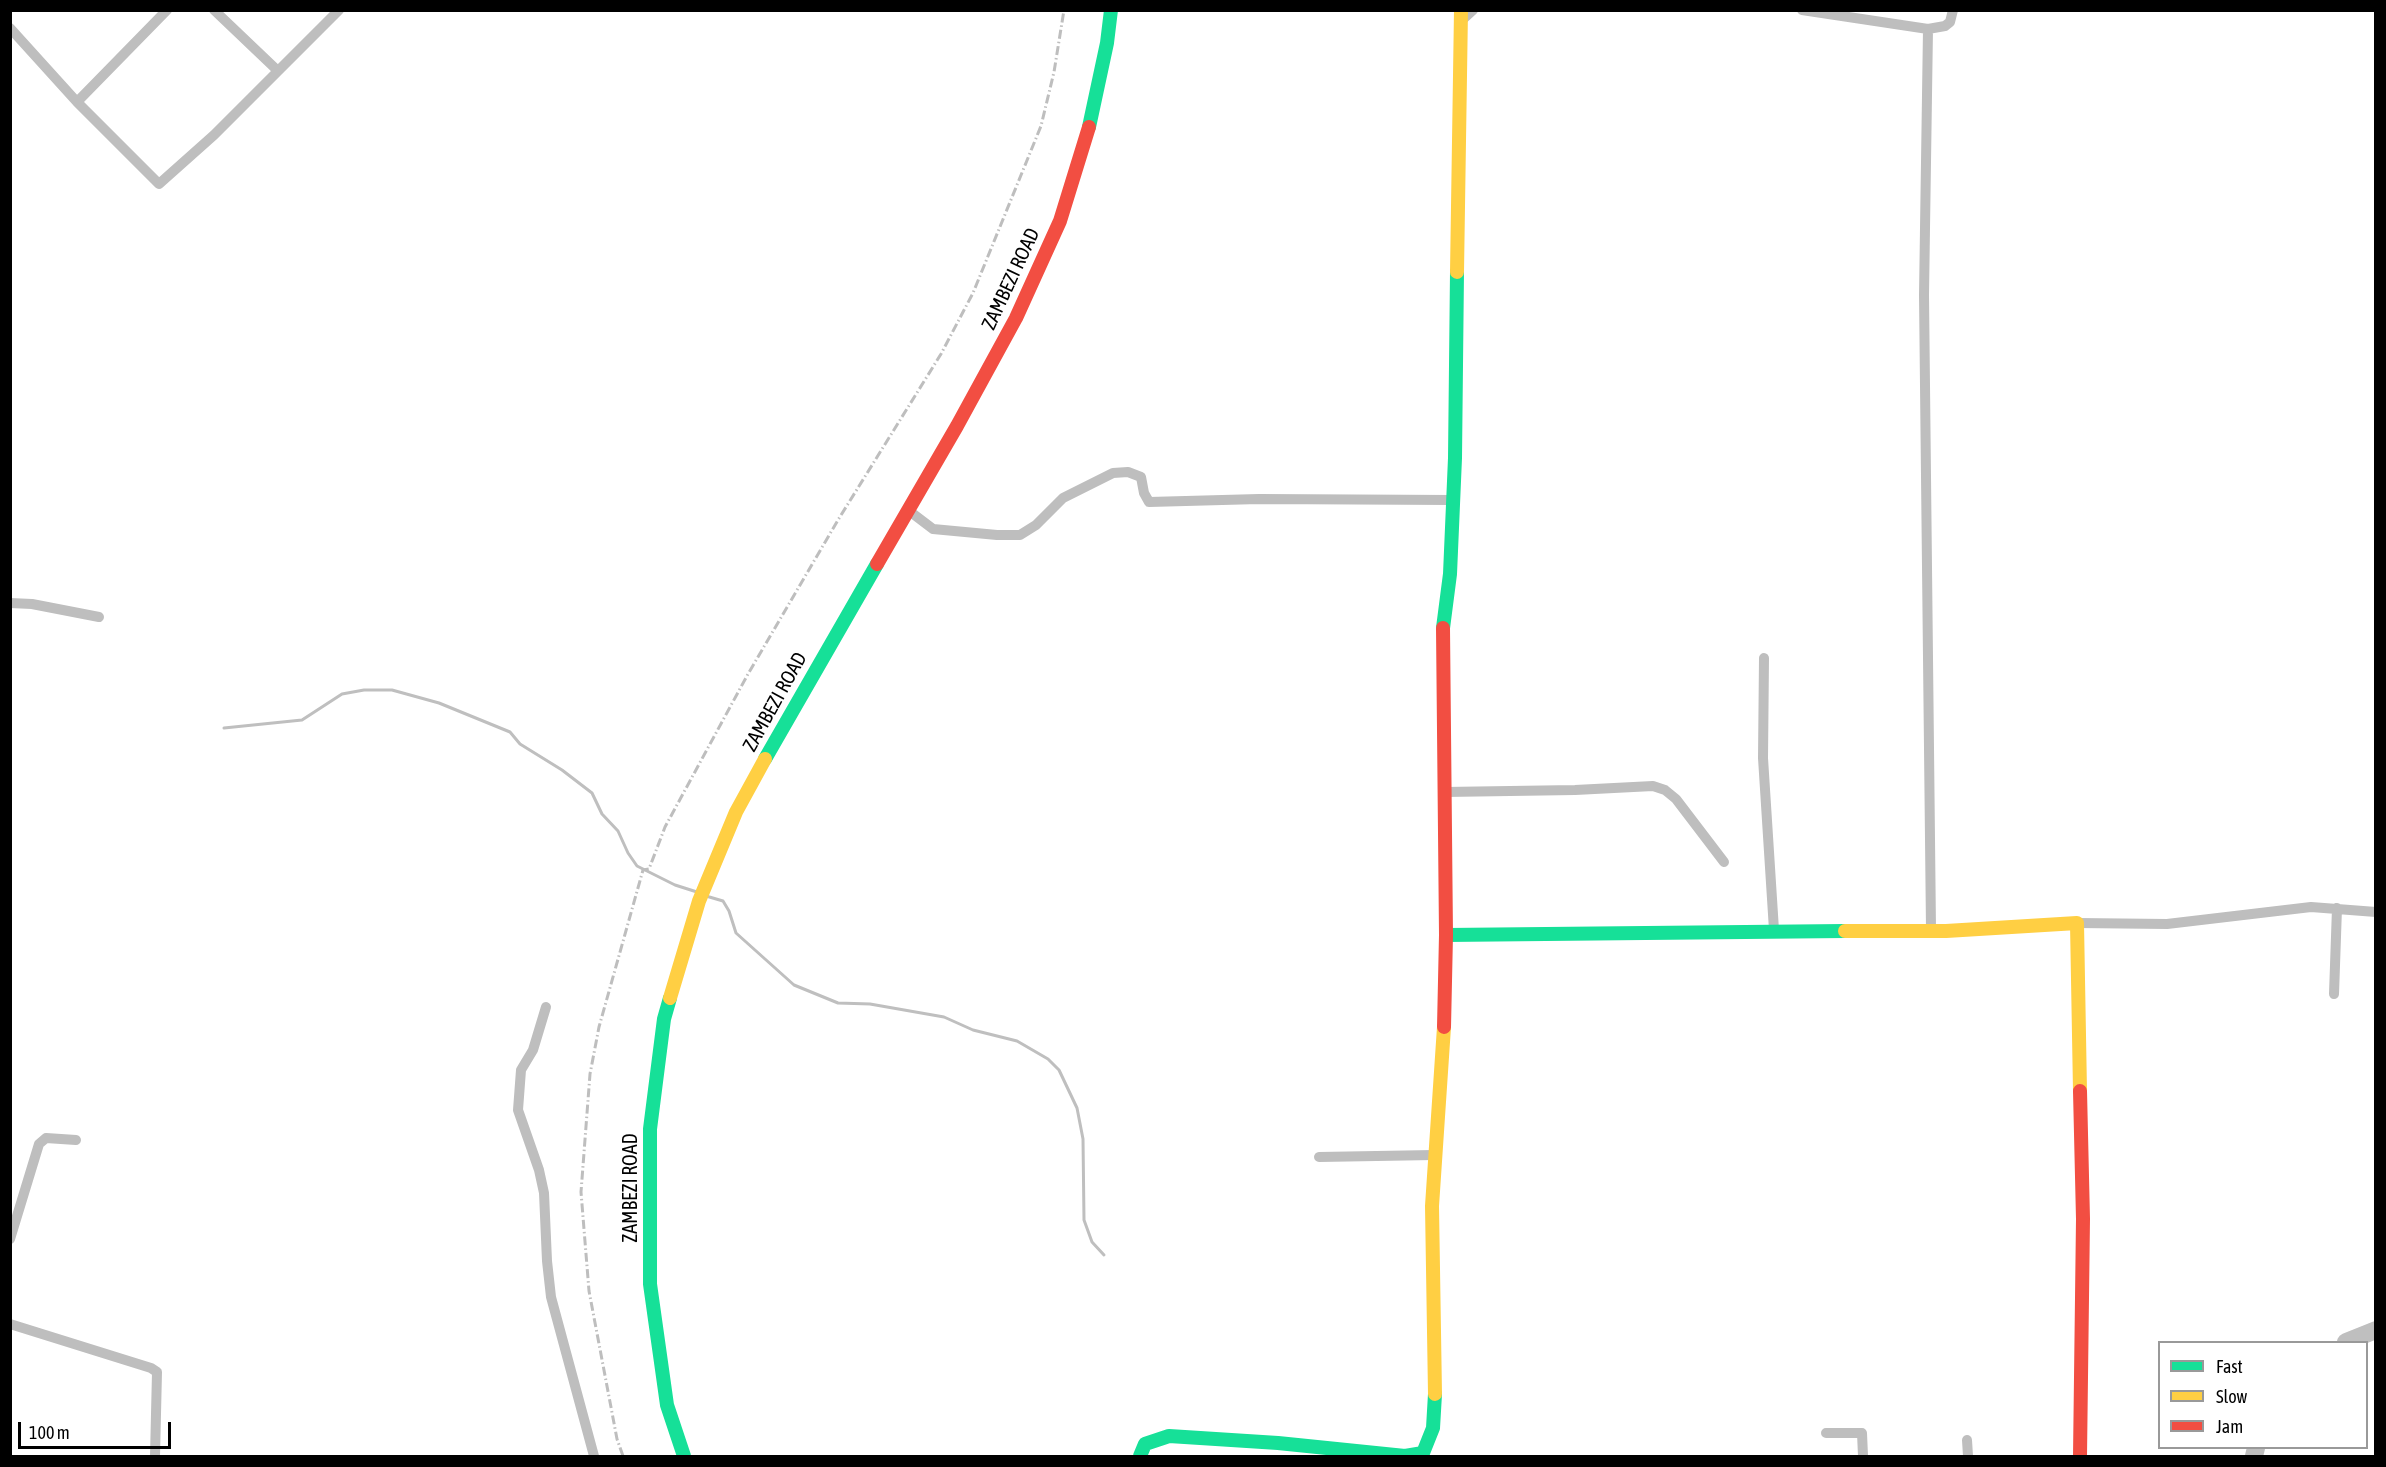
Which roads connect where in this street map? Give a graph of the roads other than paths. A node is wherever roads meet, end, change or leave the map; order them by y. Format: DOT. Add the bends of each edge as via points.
graph roads {
  1 [pos="167,10"];
  2 [pos="214,10"];
  3 [pos="339,10"];
  4 [pos="1112,10"];
  5 [pos="1473,10"];
  6 [pos="1802,10"];
  7 [pos="1953,10"];
  8 [pos="1462,15"];
  9 [pos="10,28"];
  10 [pos="1928,28"];
  11 [pos="278,71"];
  12 [pos="77,102"];
  13 [pos="1452,500"];
  14 [pos="908,510"];
  15 [pos="10,603"];
  16 [pos="99,617"];
  17 [pos="1764,658"];
  18 [pos="1445,792"];
  19 [pos="1724,862"];
  20 [pos="2337,908"];
  21 [pos="2376,912"];
  22 [pos="2077,923"];
  23 [pos="1931,929"];
  24 [pos="1774,930"];
  25 [pos="1446,935"];
  26 [pos="2334,994"];
  27 [pos="546,1007"];
  28 [pos="76,1140"];
  29 [pos="1434,1155"];
  30 [pos="1318,1157"];
  31 [pos="10,1239"];
  32 [pos="10,1324"];
  33 [pos="1826,1433"];
  34 [pos="1967,1440"];
  35 [pos="1424,1455"];
  36 [pos="155,1456"];
  37 [pos="594,1456"];
  38 [pos="684,1456"];
  39 [pos="1140,1456"];
  40 [pos="1863,1456"];
  41 [pos="1968,1456"];
  42 [pos="2080,1456"];
  1 -- 12 [label="street"];
  2 -- 11 [label="street"];
  3 -- 11 [label="street"];
  4 -- 14 [label="street, ZAMBEZI ROAD" via="1091,120 1060,221 1016,318"];
  5 -- 8 [label="street"];
  6 -- 10 [label="street"];
  7 -- 10 [label="street" via="1945,26"];
  8 -- 13 [label="street"];
  9 -- 12 [label="street"];
  10 -- 23 [label="street" via="1924,307"];
  11 -- 12 [label="street" via="159,184"];
  13 -- 14 [label="street" via="1149,502 1141,477 1128,472 1113,473 1063,498 1020,535 933,529"];
  13 -- 18 [label="street" via="1450,574 1443,621"];
  14 -- 38 [label="street, ZAMBEZI ROAD" via="736,812 701,897 664,1019 650,1129 650,1284 667,1405"];
  15 -- 16 [label="street"];
  17 -- 24 [label="street" via="1763,758"];
  18 -- 19 [label="street" via="1653,786 1676,799"];
  18 -- 25 [label="street"];
  20 -- 21 [label="street"];
  20 -- 22 [label="street" via="2311,907 2167,924"];
  20 -- 26 [label="street"];
  22 -- 23 [label="street"];
  22 -- 42 [label="street" via="2083,1219"];
  23 -- 24 [label="street"];
  24 -- 25 [label="street"];
  25 -- 29 [label="street"];
  27 -- 37 [label="street" via="533,1050 521,1070 518,1110 544,1193 551,1297"];
  28 -- 31 [label="street" via="46,1138 39,1144"];
  29 -- 30 [label="street"];
  29 -- 35 [label="street" via="1435,1402 1433,1428"];
  32 -- 36 [label="street" via="157,1372"];
  33 -- 40 [label="street" via="1862,1433"];
  34 -- 41 [label="street"];
  35 -- 39 [label="street" via="1169,1436 1145,1444"];
}
